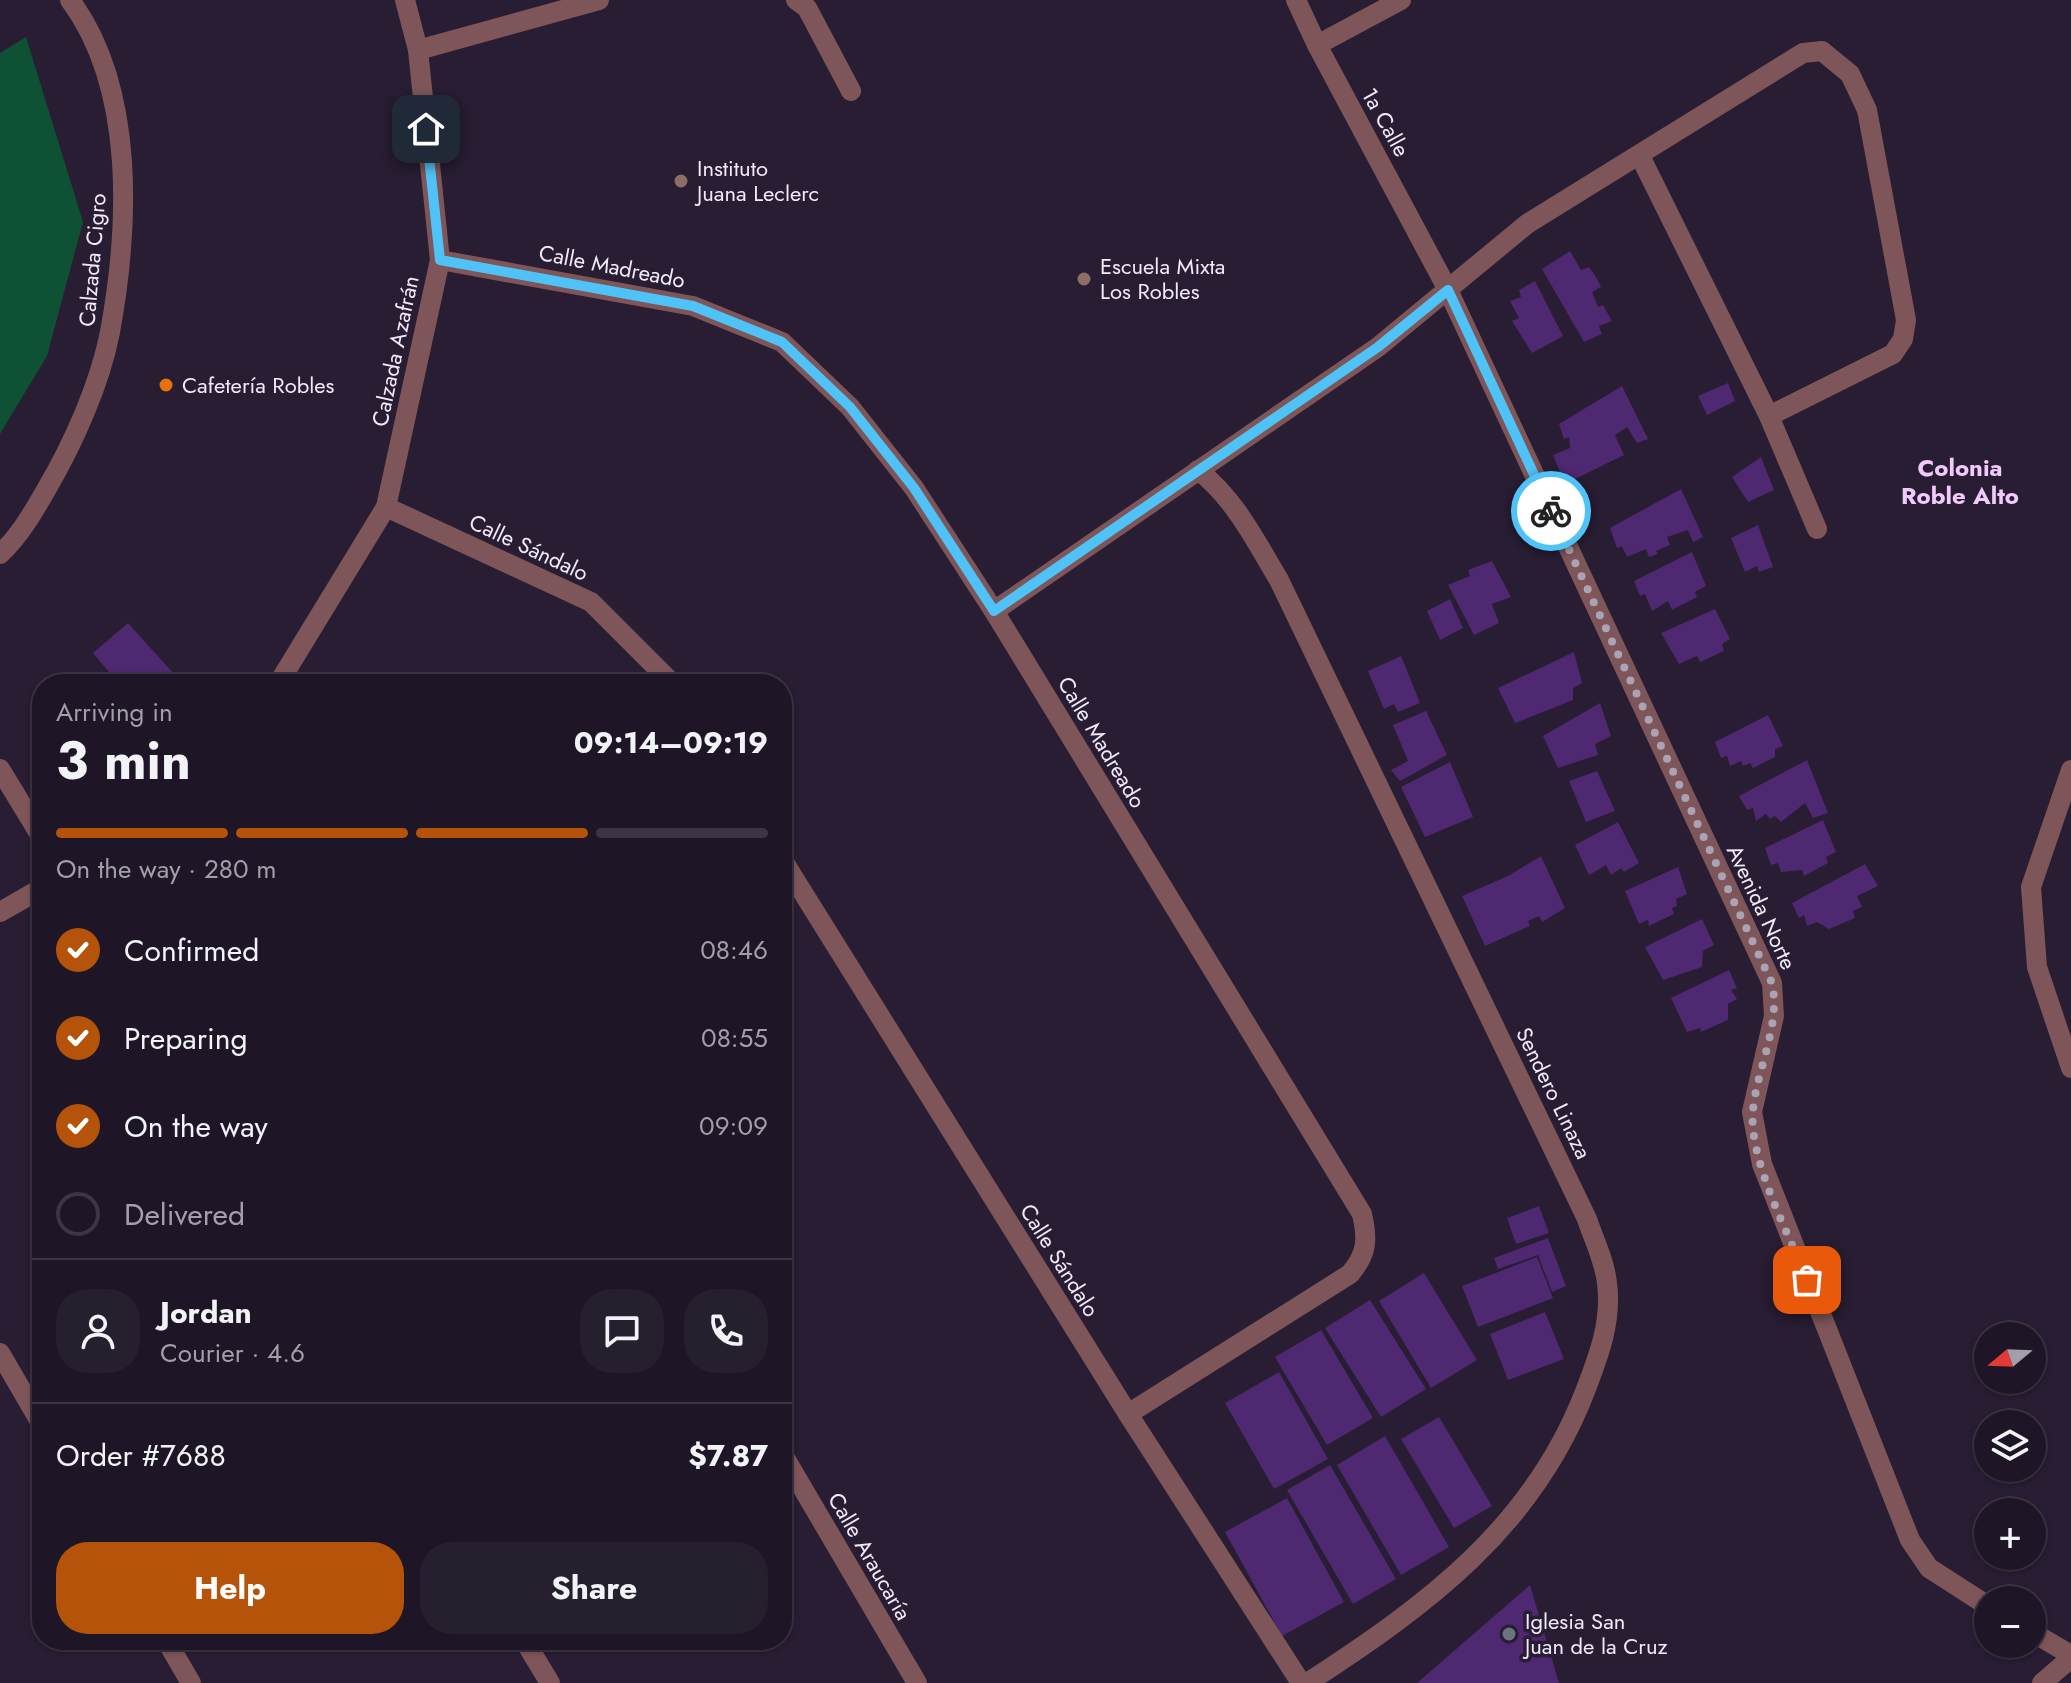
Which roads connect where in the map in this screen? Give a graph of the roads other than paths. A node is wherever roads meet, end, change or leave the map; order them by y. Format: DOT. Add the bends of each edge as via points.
graph roads {
  1 [pos="70,0"];
  2 [pos="405,0"];
  3 [pos="599,0"];
  4 [pos="796,0"];
  5 [pos="1296,0"];
  6 [pos="1401,0"];
  7 [pos="1317,45"];
  8 [pos="418,50"];
  9 [pos="851,91"];
  10 [pos="1640,156"];
  11 [pos="440,260"];
  12 [pos="1435,267"];
  13 [pos="1448,290"];
  14 [pos="1769,416"];
  15 [pos="1198,470"];
  16 [pos="386,507"];
  17 [pos="1817,529"];
  18 [pos="0,554"];
  19 [pos="994,611"];
  20 [pos="284,674"];
  21 [pos="663,674"];
  22 [pos="0,769"];
  23 [pos="2071,770"];
  24 [pos="32,822"];
  25 [pos="792,875"];
  26 [pos="32,894"];
  27 [pos="0,912"];
  28 [pos="2071,1068"];
  29 [pos="0,1353"];
  30 [pos="32,1408"];
  31 [pos="1128,1414"];
  32 [pos="792,1470"];
  33 [pos="1974,1597"];
  34 [pos="2046,1641"];
  35 [pos="172,1650"];
  36 [pos="530,1650"];
  37 [pos="2071,1657"];
  38 [pos="191,1683"];
  39 [pos="550,1683"];
  40 [pos="917,1683"];
  41 [pos="1304,1683"];
  42 [pos="2042,1683"];
  1 -- 18 [label="street, Calzada Cigro" via="83,17 110,88 122,148 123,213 110,333 73,445"];
  2 -- 8 [label="street, Calzada Azafrán"];
  3 -- 8 [label="street"];
  4 -- 9 [label="street" via="807,8"];
  5 -- 7 [label="street, 1a Calle"];
  6 -- 7 [label="street"];
  7 -- 12 [label="street, 1a Calle"];
  8 -- 11 [label="street, Calzada Azafrán"];
  10 -- 13 [label="street" via="1527,224"];
  10 -- 14 [label="street"];
  10 -- 14 [label="street" via="1803,53 1822,51 1850,74 1867,110 1906,320 1903,339 1893,354"];
  11 -- 16 [label="street, Calzada Azafrán"];
  11 -- 19 [label="street, Calle Madreado" via="693,306 782,342 850,407 914,488"];
  12 -- 13 [label="street, Avenida Norte"];
  13 -- 15 [label="street" via="1378,347"];
  13 -- 33 [label="street, Avenida Norte" via="1772,983 1774,1016 1752,1112 1762,1164 1910,1540 1929,1568"];
  14 -- 17 [label="street"];
  15 -- 19 [label="street"];
  15 -- 41 [label="street, Sendero Linaza" via="1220,488 1279,580 1587,1219 1607,1283 1605,1340 1576,1415 1535,1490 1488,1545 1436,1593"];
  16 -- 20 [label="street, Calzada Azafrán"];
  16 -- 21 [label="street, Calle Sándalo" via="591,602"];
  19 -- 31 [label="street, Calle Madreado" via="1362,1214 1367,1238 1363,1259 1350,1274"];
  22 -- 24 [label="street"];
  23 -- 28 [label="street" via="2031,887 2037,967"];
  25 -- 31 [label="street, Calle Sándalo"];
  26 -- 27 [label="street"];
  29 -- 30 [label="street"];
  31 -- 41 [label="street, Calle Sándalo"];
  32 -- 40 [label="street, Calle Araucaría"];
  34 -- 37 [label="street"];
  35 -- 38 [label="street"];
  36 -- 39 [label="street"];
  37 -- 42 [label="street"];
}
